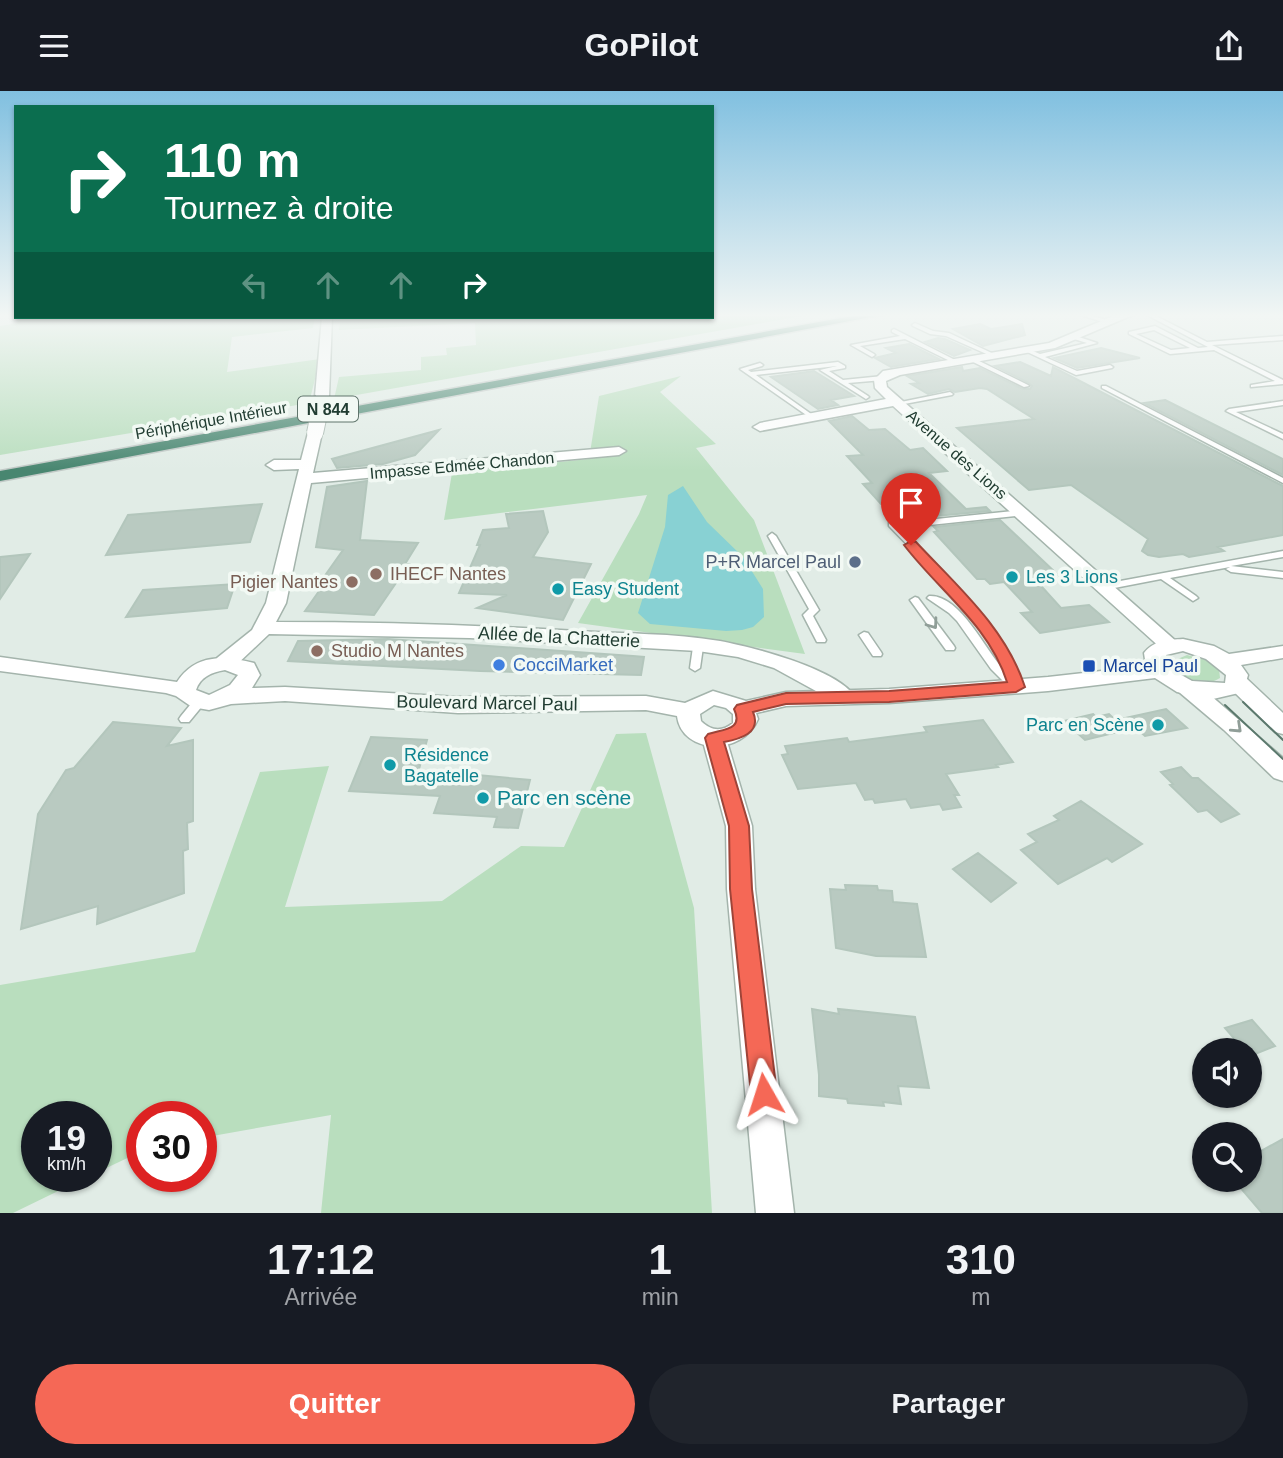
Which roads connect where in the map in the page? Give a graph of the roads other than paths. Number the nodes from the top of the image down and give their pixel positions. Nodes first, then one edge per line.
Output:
1 (324, 366) edge
2 (562, 366) edge
3 (598, 366) edge
4 (754, 366) edge
5 (823, 366) edge
6 (842, 366) edge
7 (927, 366) edge
8 (979, 366) edge
9 (1062, 366) edge
10 (1253, 366) edge
11 (1110, 367) dead end
12 (751, 375) junction
13 (883, 378) junction
14 (841, 382) junction
15 (1283, 382) edge
16 (1026, 386) dead end
17 (1253, 386) dead end
18 (1104, 387) dead end
19 (950, 394) dead end
20 (866, 397) dead end
21 (898, 402) junction
22 (1283, 403) edge
23 (812, 417) junction
24 (760, 427) dead end
25 (1283, 437) edge
26 (619, 451) dead end
27 (274, 465) dead end
28 (0, 468) edge
29 (306, 471) junction
30 (0, 476) edge
31 (1283, 481) edge
32 (1023, 513) junction
33 (892, 524) dead end
34 (914, 530) dead end
35 (772, 536) dead end
36 (1283, 554) edge
37 (1222, 568) junction
38 (1283, 575) edge
39 (1165, 577) junction
40 (1104, 587) junction
41 (1193, 598) dead end
42 (932, 599) dead end
43 (915, 600) dead end
44 (263, 628) junction
45 (986, 631) junction
46 (972, 634) junction
47 (864, 635) dead end
48 (821, 640) dead end
49 (1170, 646) junction
50 (950, 647) dead end
51 (1283, 652) edge
52 (877, 655) dead end
53 (1226, 661) junction
54 (225, 663) junction
55 (0, 664) edge
56 (1160, 671) junction
57 (247, 683) junction
58 (1238, 683) junction
59 (1016, 687) junction
60 (1187, 687) junction
61 (285, 694) junction
62 (228, 697) junction
63 (844, 697) junction
64 (189, 704) junction
65 (743, 709) junction
66 (689, 712) junction
67 (1283, 726) edge
68 (714, 738) junction
69 (1283, 772) edge
70 (775, 1213) edge

1 - 29 street, bridge
2 - 28 highway, N 844
3 - 30 highway, Périphérique Intérieur / N 844
4 - 12 lane
5 - 12 lane
6 - 14 lane
7 - 13 street
8 - 16 lane
9 - 11 lane
10 - 15 lane
12 - 23 lane
13 - 14 lane
13 - 21 street, Avenue des Lions
14 - 20 lane
15 - 17 lane
18 - 31 lane
19 - 21 lane
21 - 23 street
21 - 32 street, Avenue des Lions
22 - 25 lane
23 - 24 street
26 - 29 street, Impasse Edmée Chandon
27 - 29 street, Impasse Edmée Chandon
29 - 44 street
32 - 34 lane
32 - 40 street, Avenue des Lions
33 - 45 lane
35 - 48 lane
36 - 37 lane
37 - 38 lane
37 - 39 lane
39 - 40 lane
39 - 41 lane
40 - 49 street, Avenue des Lions
42 - 46 lane
43 -> 50 lane
44 - 54 street
44 - 63 street, Allée de la Chatterie
45 - 46 lane
45 - 59 lane
46 - 59 lane
47 - 52 lane
49 - 53 street
49 - 56 street
51 - 53 street
53 - 58 street
54 - 57 street
54 - 64 street
55 - 64 street
56 - 59 street
56 - 60 street
57 - 61 street, Boulevard Marcel Paul
57 - 62 street
58 - 60 street
58 - 67 street
59 - 63 street
60 -> 69 street
61 - 62 street, Boulevard Marcel Paul
61 - 66 street, Boulevard Marcel Paul
62 - 64 street, Boulevard Marcel Paul
63 - 65 street
65 - 66 street
65 - 68 street
66 - 68 street
68 - 70 street

